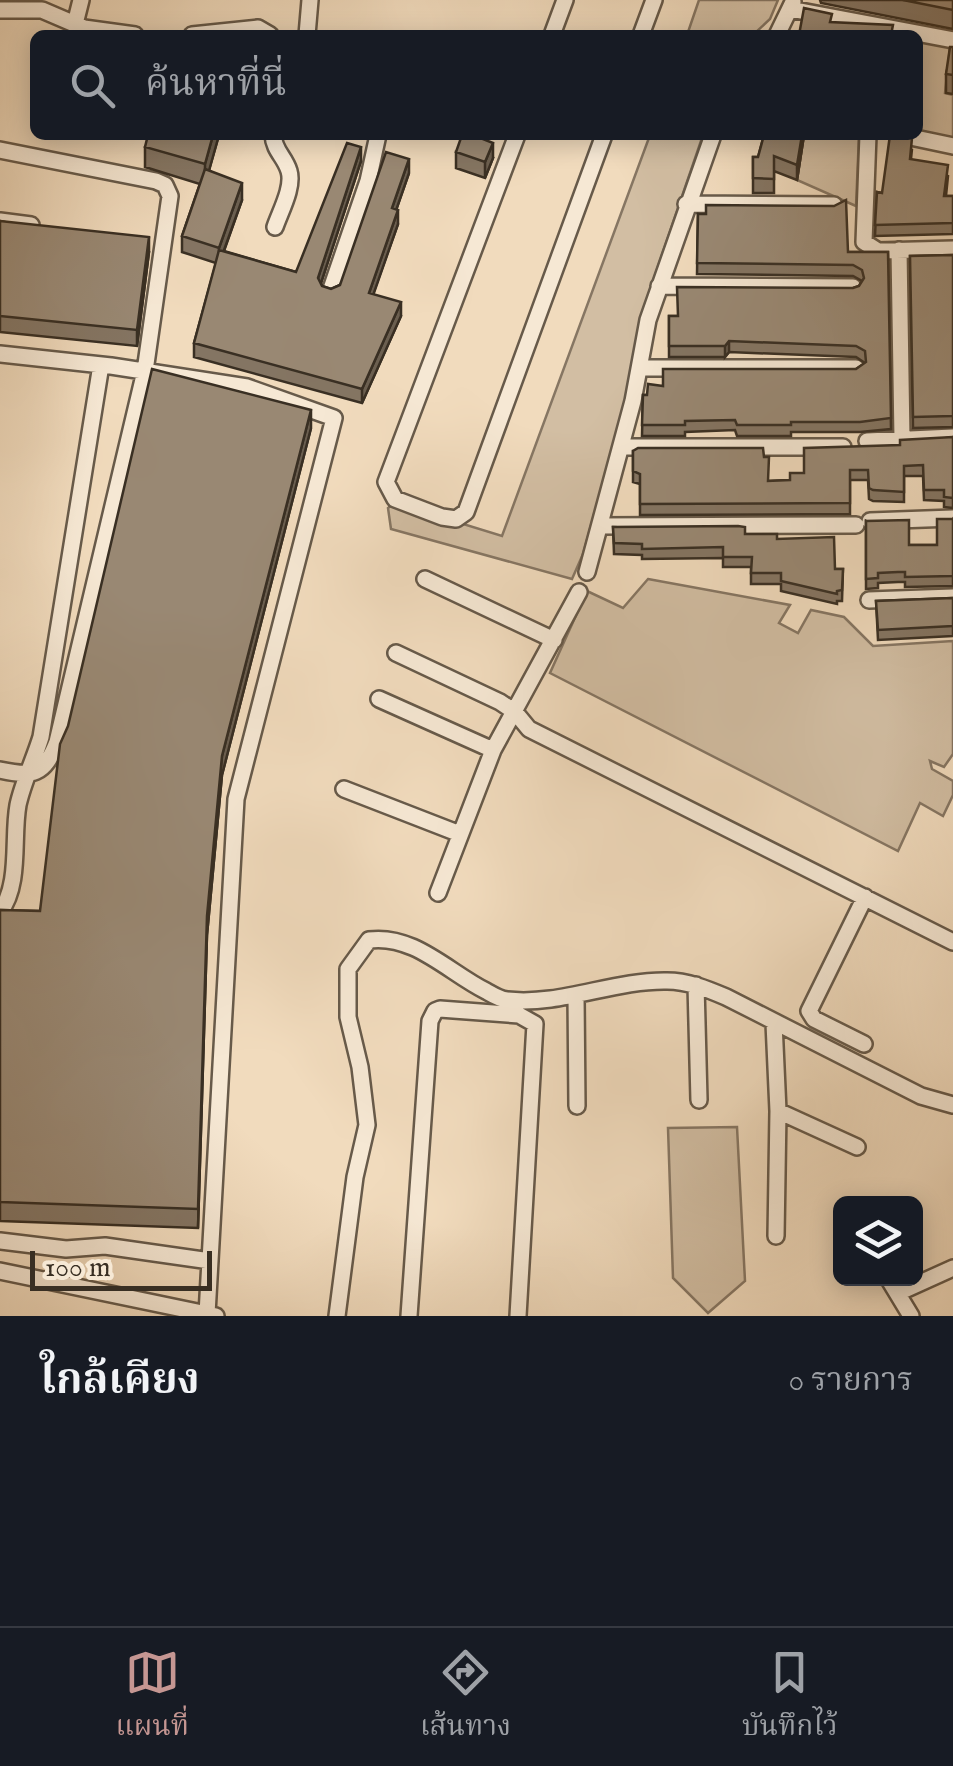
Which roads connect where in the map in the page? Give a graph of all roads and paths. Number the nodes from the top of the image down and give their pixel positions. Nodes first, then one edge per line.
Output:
1 (80, 0) edge
2 (310, 0) edge
3 (564, 0) edge
4 (654, 0) edge
5 (792, 5) edge
6 (0, 10) edge
7 (75, 24) junction
8 (99, 30) edge
9 (307, 30) edge
10 (554, 30) edge
11 (643, 30) edge
12 (780, 30) edge
13 (907, 30) edge
14 (923, 33) edge
15 (953, 40) edge
16 (273, 140) edge
17 (377, 140) edge
18 (515, 140) edge
19 (602, 140) edge
20 (711, 140) edge
21 (868, 140) edge
22 (923, 140) edge
23 (953, 146) edge
24 (0, 150) edge
25 (686, 204) junction
26 (834, 205) edge
27 (0, 221) edge
28 (276, 227) dead end
29 (55, 228) edge
30 (147, 238) edge
31 (166, 241) junction
32 (953, 249) edge
33 (900, 250) junction
34 (659, 286) junction
35 (853, 287) edge
36 (330, 292) edge
37 (0, 354) edge
38 (101, 365) junction
39 (640, 368) junction
40 (856, 368) edge
41 (145, 371) junction
42 (953, 437) edge
43 (902, 439) junction
44 (621, 447) junction
45 (953, 518) edge
46 (600, 526) junction
47 (587, 572) dead end
48 (425, 579) dead end
49 (579, 592) dead end
50 (953, 597) edge
51 (870, 600) dead end
52 (554, 640) junction
53 (396, 652) dead end
54 (379, 699) dead end
55 (515, 712) junction
56 (494, 750) junction
57 (0, 770) edge
58 (24, 775) junction
59 (0, 784) edge
60 (344, 789) dead end
61 (460, 834) junction
62 (438, 893) dead end
63 (864, 897) junction
64 (0, 912) edge
65 (953, 942) edge
66 (696, 985) junction
67 (477, 987) junction
68 (576, 995) junction
69 (476, 1012) junction
70 (774, 1023) junction
71 (864, 1044) dead end
72 (699, 1100) dead end
73 (953, 1105) edge
74 (576, 1106) dead end
75 (778, 1111) junction
76 (857, 1146) dead end
77 (776, 1236) dead end
78 (0, 1242) edge
79 (210, 1261) junction
80 (953, 1268) edge
81 (0, 1271) edge
82 (893, 1286) edge
83 (898, 1293) junction
84 (211, 1315) edge
85 (337, 1316) edge
86 (409, 1316) edge
87 (518, 1316) edge
88 (911, 1316) edge

1 - 7 street
2 - 9 street
3 - 10 street
4 - 11 street
5 - 12 street
5 - 13 street
6 - 7 street
7 - 8 street
14 - 15 street
16 - 28 street
17 - 36 street
18 - 19 street
20 - 25 street
21 - 33 street
22 - 23 street
24 - 31 street
25 - 26 street
25 - 34 street
27 - 29 street
30 - 31 street
31 - 41 street
32 - 33 street
33 - 43 street
34 - 35 street
34 - 39 street
37 - 38 street
38 - 41 street
38 - 58 street
39 - 40 street
39 - 44 street
41 - 58 street
41 - 79 street
42 - 43 street
43 - 44 street
44 - 46 street
45 - 46 street
46 - 47 street
48 - 52 street
49 - 52 street
50 - 51 street
52 - 55 street
53 - 55 street
54 - 56 street
55 - 56 street
55 - 63 street
56 - 61 street
57 - 58 street
58 - 59 street
58 - 64 street
60 - 61 street
61 - 62 street
63 - 65 street
63 - 71 street
66 - 68 street
66 - 70 street
66 - 72 street
67 - 68 street
67 - 69 street
67 - 85 street
68 - 74 street
69 - 86 street
69 - 87 street
70 - 73 street
70 - 75 street
75 - 76 street
75 - 77 street
78 - 79 street
79 - 84 street
80 - 83 street
81 - 84 street
82 - 83 street
83 - 88 street

